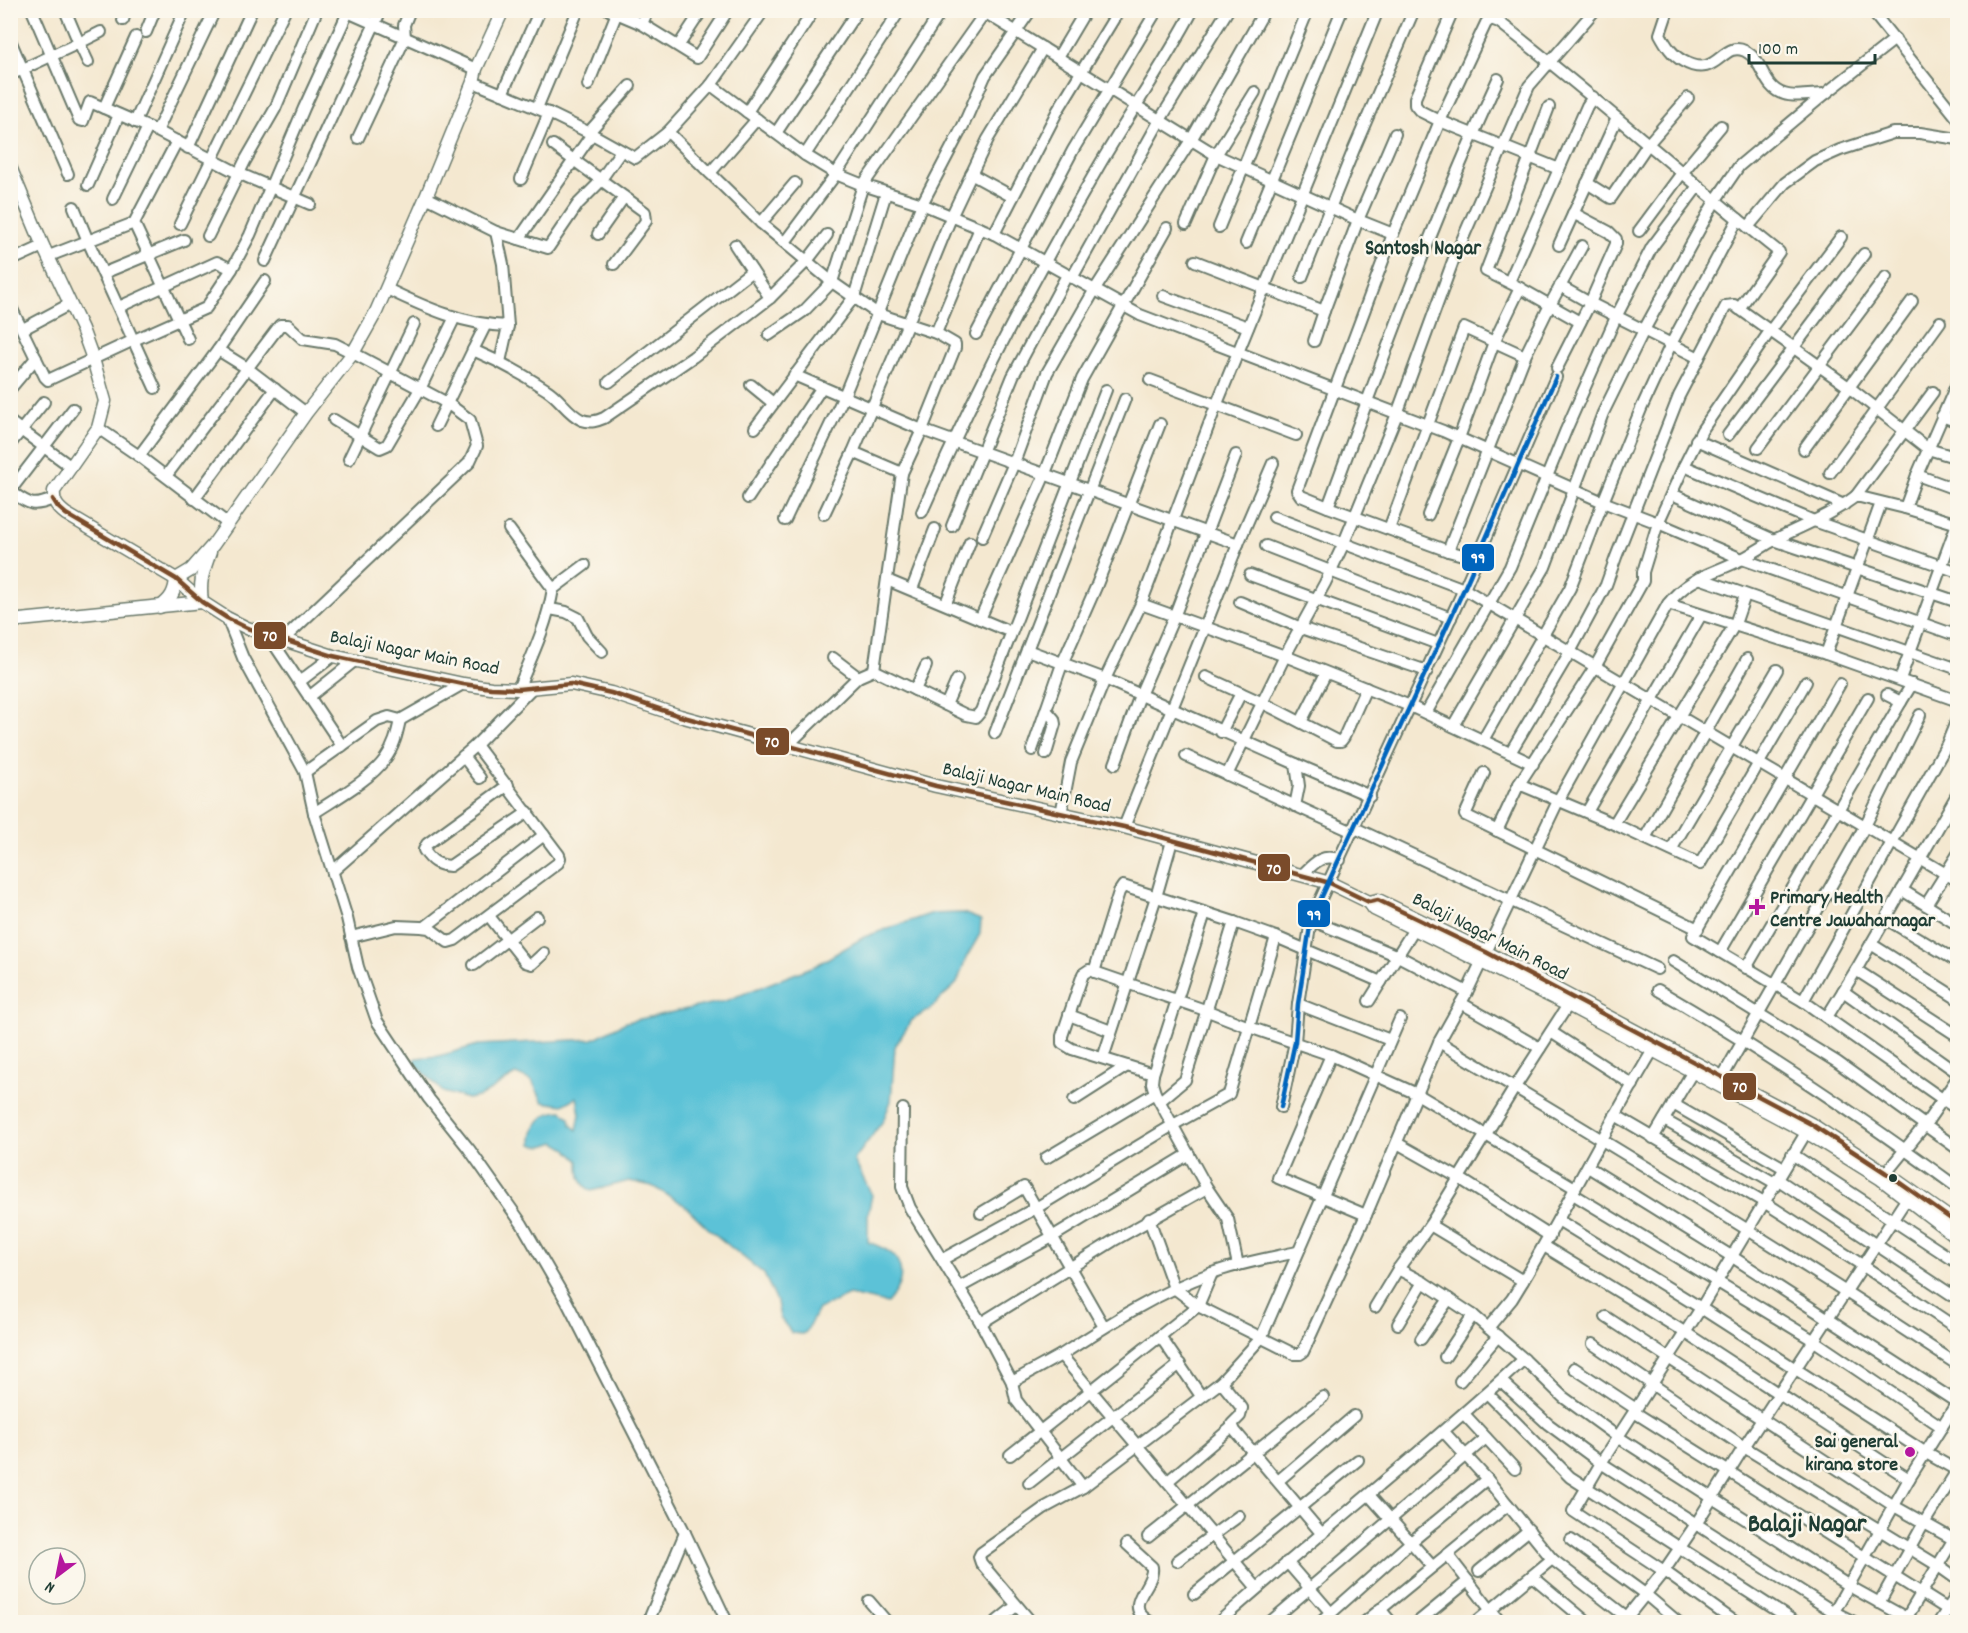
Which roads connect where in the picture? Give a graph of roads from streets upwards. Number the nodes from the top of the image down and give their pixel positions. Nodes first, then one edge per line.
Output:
1 (32, 10) edge
2 (64, 10) edge
3 (155, 10) edge
4 (185, 10) edge
5 (215, 10) edge
6 (252, 10) edge
7 (285, 10) edge
8 (317, 10) edge
9 (381, 10) edge
10 (410, 10) edge
11 (503, 10) edge
12 (540, 10) edge
13 (578, 10) edge
14 (648, 10) edge
15 (702, 10) edge
16 (728, 10) edge
17 (764, 10) edge
18 (814, 10) edge
19 (858, 10) edge
20 (900, 10) edge
21 (942, 10) edge
22 (1031, 10) edge
23 (1086, 10) edge
24 (1119, 10) edge
25 (1157, 10) edge
26 (1193, 10) edge
27 (1228, 10) edge
28 (1265, 10) edge
29 (1308, 10) edge
30 (1341, 10) edge
31 (1378, 10) edge
32 (1414, 10) edge
33 (1453, 10) edge
34 (1595, 10) edge
35 (1668, 10) edge
36 (1871, 10) edge
37 (347, 11) edge
38 (984, 11) edge
39 (615, 12) edge
40 (1486, 15) edge
41 (375, 23) junction
42 (642, 24) junction
43 (100, 32) dead end
44 (1015, 33) junction
45 (405, 38) junction
46 (1895, 39) junction
47 (10, 40) edge
48 (79, 43) junction
49 (679, 45) junction
50 (1043, 48) junction
51 (52, 55) junction
52 (1058, 57) junction
53 (1549, 60) junction
54 (88, 62) dead end
55 (24, 69) junction
56 (1081, 72) junction
57 (10, 75) edge
58 (474, 75) junction
59 (1498, 79) dead end
60 (588, 85) dead end
61 (711, 85) junction
62 (630, 86) dead end
63 (1111, 89) junction
64 (1255, 92) dead end
65 (502, 94) junction
66 (1825, 94) junction
67 (1593, 97) junction
68 (1688, 99) dead end
69 (1135, 105) junction
70 (1549, 107) dead end
71 (104, 108) junction
72 (537, 108) junction
73 (549, 113) junction
74 (119, 115) junction
75 (752, 116) junction
76 (1617, 118) junction
77 (1958, 119) edge
78 (1160, 120) junction
79 (1440, 121) junction
80 (135, 122) junction
81 (1721, 126) dead end
82 (152, 129) junction
83 (668, 132) junction
84 (591, 133) junction
85 (776, 133) junction
86 (1395, 134) dead end
87 (1473, 134) junction
88 (358, 138) dead end
89 (1958, 139) edge
90 (1191, 140) junction
91 (177, 141) junction
92 (1648, 144) junction
93 (553, 145) dead end
94 (188, 148) junction
95 (1503, 148) junction
96 (621, 151) junction
97 (805, 155) junction
98 (1216, 155) junction
99 (1529, 158) junction
100 (211, 160) junction
101 (575, 161) junction
102 (10, 167) edge
103 (1242, 167) junction
104 (1559, 169) junction
105 (238, 173) junction
106 (710, 173) junction
107 (1682, 173) junction
108 (68, 174) dead end
109 (836, 174) junction
110 (971, 174) junction
111 (521, 179) dead end
112 (601, 179) junction
113 (1272, 180) junction
114 (795, 183) dead end
115 (1587, 183) junction
116 (14, 184) edge
117 (88, 185) dead end
118 (863, 185) junction
119 (270, 186) junction
120 (1698, 186) junction
121 (886, 193) junction
122 (1303, 195) junction
123 (295, 196) junction
124 (426, 197) junction
125 (624, 197) junction
126 (1012, 197) junction
127 (113, 199) dead end
128 (1715, 201) junction
129 (310, 204) dead end
130 (922, 204) junction
131 (74, 207) dead end
132 (1330, 207) junction
133 (1573, 213) junction
134 (952, 215) junction
135 (1738, 219) junction
136 (1358, 220) junction
137 (134, 223) junction
138 (761, 223) junction
139 (180, 224) dead end
140 (1186, 224) dead end
141 (1219, 227) dead end
142 (1748, 227) junction
143 (980, 228) junction
144 (1167, 228) dead end
145 (1639, 231) dead end
146 (496, 232) junction
147 (598, 234) dead end
148 (994, 234) junction
149 (1393, 234) junction
150 (827, 235) dead end
151 (208, 236) dead end
152 (1841, 237) dead end
153 (519, 239) junction
154 (184, 240) dead end
155 (88, 241) junction
156 (785, 242) junction
157 (1246, 243) dead end
158 (735, 245) dead end
159 (1559, 245) dead end
160 (1581, 246) dead end
161 (1020, 249) junction
162 (46, 251) junction
163 (148, 254) junction
164 (1864, 254) dead end
165 (10, 261) edge
166 (265, 261) dead end
167 (807, 261) junction
168 (1195, 261) dead end
169 (1044, 263) junction
170 (614, 264) dead end
171 (232, 269) junction
172 (752, 271) junction
173 (104, 273) junction
174 (1069, 277) junction
175 (1886, 277) dead end
176 (1302, 278) dead end
177 (265, 281) dead end
178 (832, 282) junction
179 (1509, 282) junction
180 (163, 286) junction
181 (1264, 286) junction
182 (1560, 286) junction
183 (387, 288) junction
184 (1520, 288) junction
185 (1094, 291) junction
186 (1163, 296) dead end
187 (855, 297) junction
188 (770, 298) junction
189 (1912, 301) dead end
190 (1590, 303) junction
191 (70, 304) junction
192 (1550, 305) junction
193 (10, 306) edge
194 (1123, 306) junction
195 (119, 307) junction
196 (1739, 309) junction
197 (1324, 311) junction
198 (878, 315) junction
199 (1616, 316) junction
200 (455, 317) junction
201 (179, 320) junction
202 (1580, 322) junction
203 (1940, 322) dead end
204 (908, 323) junction
205 (414, 324) dead end
206 (485, 326) junction
207 (508, 326) junction
208 (1248, 327) junction
209 (23, 329) junction
210 (1644, 330) junction
211 (1770, 331) junction
212 (936, 333) junction
213 (976, 334) dead end
214 (769, 335) dead end
215 (134, 339) junction
216 (188, 339) dead end
217 (1314, 341) dead end
218 (1494, 342) junction
219 (1671, 344) junction
220 (1794, 347) junction
221 (218, 350) junction
222 (473, 350) junction
223 (353, 353) junction
224 (1238, 354) junction
225 (1525, 356) junction
226 (36, 358) junction
227 (1699, 358) junction
228 (93, 359) junction
229 (500, 362) junction
230 (1820, 366) junction
231 (247, 368) junction
232 (390, 374) junction
233 (794, 375) junction
234 (1150, 380) dead end
235 (609, 382) dead end
236 (751, 385) dead end
237 (1956, 386) edge
238 (822, 387) junction
239 (1850, 387) junction
240 (155, 388) dead end
241 (10, 389) edge
242 (274, 389) junction
243 (420, 389) junction
244 (1106, 390) dead end
245 (1335, 390) junction
246 (1933, 392) dead end
247 (844, 396) junction
248 (1125, 399) dead end
249 (44, 402) dead end
250 (1366, 402) junction
251 (773, 403) junction
252 (447, 404) junction
253 (1216, 406) junction
254 (1878, 408) junction
255 (871, 409) junction
256 (73, 410) dead end
257 (306, 413) junction
258 (1397, 414) junction
259 (1942, 416) junction
260 (334, 420) dead end
261 (10, 422) edge
262 (1958, 422) edge
263 (1160, 424) dead end
264 (1426, 425) junction
265 (436, 426) dead end
266 (98, 428) junction
267 (755, 428) dead end
268 (21, 430) junction
269 (922, 430) junction
270 (1905, 430) junction
271 (1296, 435) dead end
272 (1728, 435) dead end
273 (360, 436) junction
274 (1459, 438) junction
275 (1696, 440) junction
276 (952, 441) junction
277 (10, 444) edge
278 (45, 447) junction
279 (1758, 448) dead end
280 (1928, 449) junction
281 (1804, 450) dead end
282 (1488, 451) junction
283 (853, 452) junction
284 (982, 452) junction
285 (1236, 455) dead end
286 (139, 456) junction
287 (1958, 458) edge
288 (349, 459) dead end
289 (1014, 463) junction
290 (1274, 464) dead end
291 (1519, 464) junction
292 (70, 466) junction
293 (1684, 466) junction
294 (902, 472) junction
295 (1830, 473) dead end
296 (1044, 474) junction
297 (1917, 475) junction
298 (166, 476) junction
299 (1548, 477) junction
300 (1069, 483) junction
301 (1574, 489) junction
302 (1088, 490) junction
303 (1958, 490) edge
304 (1672, 494) junction
305 (1856, 496) junction
306 (748, 498) dead end
307 (53, 499) junction
308 (194, 499) junction
309 (1602, 502) junction
310 (1881, 503) junction
311 (1129, 505) junction
312 (1844, 505) junction
313 (1328, 507) junction
314 (1905, 508) junction
315 (922, 512) dead end
316 (824, 514) dead end
317 (1632, 514) junction
318 (1428, 515) dead end
319 (1274, 517) dead end
320 (1355, 517) junction
321 (1172, 519) junction
322 (785, 520) dead end
323 (1814, 521) junction
324 (227, 523) junction
325 (1658, 523) junction
326 (1957, 523) edge
327 (952, 526) dead end
328 (935, 529) dead end
329 (1389, 529) junction
330 (509, 530) dead end
331 (1206, 533) junction
332 (981, 537) dead end
333 (1869, 539) junction
334 (1774, 540) junction
335 (970, 542) dead end
336 (1238, 544) junction
337 (1343, 544) junction
338 (213, 545) junction
339 (1266, 546) dead end
340 (1448, 551) junction
341 (1478, 559) junction
342 (1742, 559) junction
343 (585, 565) dead end
344 (1942, 567) junction
345 (1859, 568) junction
346 (1330, 572) junction
347 (1958, 572) edge
348 (1250, 575) dead end
349 (1699, 578) junction
350 (176, 579) junction
351 (887, 580) junction
352 (553, 589) junction
353 (912, 589) junction
354 (1464, 589) junction
355 (1932, 593) junction
356 (1745, 595) junction
357 (1847, 597) junction
358 (1316, 600) junction
359 (202, 602) junction
360 (1240, 602) dead end
361 (1958, 602) edge
362 (946, 603) junction
363 (1141, 604) junction
364 (1668, 604) junction
365 (1488, 605) junction
366 (160, 607) junction
367 (550, 609) junction
368 (1701, 615) junction
369 (1174, 617) junction
370 (227, 618) junction
371 (1450, 618) junction
372 (980, 619) junction
373 (1515, 620) junction
374 (10, 621) edge
375 (1921, 622) junction
376 (1735, 624) junction
377 (1205, 627) junction
378 (1836, 627) junction
379 (1301, 628) junction
380 (1011, 632) junction
381 (268, 635) junction
382 (1542, 636) junction
383 (1958, 636) edge
384 (284, 639) junction
385 (1438, 644) junction
386 (1028, 650) junction
387 (602, 652) dead end
388 (1570, 652) junction
389 (1908, 652) junction
390 (1826, 654) junction
391 (333, 656) junction
392 (1285, 656) junction
393 (833, 658) dead end
394 (1747, 659) dead end
395 (353, 662) junction
396 (1062, 664) junction
397 (926, 666) dead end
398 (1595, 667) junction
399 (1958, 669) edge
400 (874, 670) junction
401 (1778, 670) dead end
402 (1427, 671) junction
403 (1326, 673) junction
404 (858, 677) junction
405 (1206, 677) dead end
406 (1106, 679) junction
407 (1900, 679) junction
408 (957, 680) dead end
409 (1806, 681) dead end
410 (299, 682) junction
411 (463, 684) junction
412 (1624, 684) junction
413 (1840, 684) dead end
414 (1912, 684) junction
415 (532, 688) junction
416 (1366, 688) junction
417 (518, 689) junction
418 (915, 690) junction
419 (1241, 693) junction
420 (1140, 695) junction
421 (1887, 695) dead end
422 (309, 697) junction
423 (1868, 698) dead end
424 (1652, 701) junction
425 (1958, 701) edge
426 (1901, 702) junction
427 (1263, 703) junction
428 (946, 705) junction
429 (1410, 706) junction
430 (1046, 710) junction
431 (1172, 710) junction
432 (1426, 713) junction
433 (1920, 715) dead end
434 (1678, 716) junction
435 (1958, 717) edge
436 (400, 720) junction
437 (1301, 722) junction
438 (1453, 726) junction
439 (1221, 732) junction
440 (1705, 732) junction
441 (994, 733) dead end
442 (1483, 740) junction
443 (1244, 741) junction
444 (476, 745) junction
445 (788, 745) junction
446 (342, 746) junction
447 (1733, 748) junction
448 (1032, 750) dead end
449 (1510, 753) junction
450 (1046, 754) dead end
451 (463, 756) junction
452 (1186, 756) dead end
453 (1115, 764) dead end
454 (1296, 764) junction
455 (1533, 764) junction
456 (1759, 764) junction
457 (304, 772) junction
458 (1484, 773) dead end
459 (1227, 775) junction
460 (480, 778) dead end
461 (1785, 779) junction
462 (1519, 784) junction
463 (508, 785) junction
464 (1958, 793) edge
465 (1811, 795) junction
466 (1370, 796) junction
467 (1558, 799) junction
468 (1295, 806) junction
469 (1838, 810) junction
470 (528, 812) junction
471 (314, 813) junction
472 (1587, 813) junction
473 (1061, 814) junction
474 (1614, 824) junction
475 (1865, 826) junction
476 (1124, 828) junction
477 (1354, 830) junction
478 (1497, 831) junction
479 (544, 835) junction
480 (1645, 838) junction
481 (1172, 841) junction
482 (1893, 842) junction
483 (1535, 849) junction
484 (1671, 850) junction
485 (1958, 854) edge
486 (1920, 859) junction
487 (1340, 860) junction
488 (333, 871) junction
489 (1946, 874) junction
490 (1302, 876) junction
491 (1958, 880) edge
492 (1329, 883) junction
493 (1902, 890) junction
494 (1156, 897) junction
495 (1511, 901) junction
496 (1369, 902) junction
497 (1926, 904) junction
498 (1205, 912) junction
499 (489, 916) junction
500 (537, 917) dead end
501 (1886, 919) junction
502 (1311, 920) junction
503 (1234, 922) junction
504 (1958, 925) edge
505 (425, 927) junction
506 (1414, 929) junction
507 (1698, 929) junction
508 (351, 937) junction
509 (1276, 937) junction
510 (508, 940) junction
511 (1871, 944) junction
512 (1306, 951) junction
513 (1720, 952) junction
514 (544, 953) dead end
515 (1398, 956) junction
516 (1484, 957) junction
517 (1673, 961) dead end
518 (1958, 962) edge
519 (474, 965) dead end
520 (1746, 968) junction
521 (1657, 969) dead end
522 (1857, 970) junction
523 (1094, 972) junction
524 (1381, 982) junction
525 (1128, 983) junction
526 (1775, 985) junction
527 (1658, 990) dead end
528 (1843, 991) junction
529 (1467, 992) junction
530 (1958, 999) edge
531 (1176, 1000) junction
532 (1369, 1001) dead end
533 (1803, 1001) junction
534 (1461, 1003) junction
535 (1299, 1004) junction
536 (1568, 1005) junction
537 (1208, 1011) junction
538 (1758, 1014) junction
539 (1069, 1015) junction
540 (1827, 1017) junction
541 (1400, 1019) dead end
542 (1249, 1027) junction
543 (1111, 1031) junction
544 (1551, 1032) junction
545 (1958, 1036) edge
546 (1390, 1040) junction
547 (1743, 1040) junction
548 (1295, 1042) junction
549 (1439, 1042) junction
550 (1540, 1048) junction
551 (1653, 1050) junction
552 (1331, 1054) junction
553 (1103, 1058) junction
554 (1126, 1066) junction
555 (1693, 1071) junction
556 (1153, 1074) junction
557 (1376, 1074) junction
558 (1958, 1075) edge
559 (1723, 1076) junction
560 (1632, 1084) junction
561 (1515, 1087) junction
562 (1417, 1094) junction
563 (1157, 1097) junction
564 (1074, 1100) dead end
565 (1942, 1100) junction
566 (1673, 1104) junction
567 (1281, 1107) dead end
568 (903, 1109) dead end
569 (1958, 1110) edge
570 (1615, 1114) junction
571 (1664, 1120) junction
572 (1173, 1125) junction
573 (1925, 1125) junction
574 (1809, 1128) junction
575 (1486, 1133) junction
576 (1653, 1138) junction
577 (1603, 1140) junction
578 (1397, 1143) junction
579 (1905, 1149) junction
580 (1958, 1149) edge
581 (1189, 1154) junction
582 (1792, 1154) junction
583 (1046, 1158) dead end
584 (1588, 1167) junction
585 (1784, 1168) junction
586 (1886, 1173) junction
587 (1459, 1178) junction
588 (1776, 1181) junction
589 (1207, 1188) junction
590 (1958, 1188) edge
591 (1574, 1191) junction
592 (1323, 1197) junction
593 (1907, 1198) junction
594 (1764, 1202) junction
595 (1036, 1208) junction
596 (981, 1213) dead end
597 (1366, 1215) junction
598 (1149, 1219) junction
599 (1892, 1219) junction
600 (1558, 1220) junction
601 (1957, 1224) edge
602 (1430, 1226) junction
603 (1746, 1230) junction
604 (1052, 1238) junction
605 (1958, 1238) edge
606 (1547, 1241) junction
607 (1876, 1244) junction
608 (1298, 1252) junction
609 (1731, 1256) junction
610 (943, 1258) junction
611 (1958, 1263) edge
612 (1862, 1264) junction
613 (1238, 1265) junction
614 (1068, 1267) junction
615 (1398, 1269) junction
616 (1212, 1273) junction
617 (1523, 1281) junction
618 (1716, 1281) junction
619 (1423, 1282) junction
620 (960, 1287) junction
621 (1174, 1288) junction
622 (1845, 1290) junction
623 (1449, 1299) junction
624 (1958, 1299) edge
625 (1198, 1306) junction
626 (1375, 1307) dead end
627 (1701, 1308) junction
628 (1473, 1315) junction
629 (1606, 1317) dead end
630 (1827, 1318) junction
631 (981, 1323) junction
632 (1398, 1324) dead end
633 (1104, 1327) junction
634 (1488, 1328) junction
635 (1958, 1329) edge
636 (1686, 1333) junction
637 (1160, 1336) junction
638 (1498, 1336) junction
639 (1261, 1338) junction
640 (1421, 1339) dead end
641 (1813, 1340) junction
642 (1593, 1344) dead end
643 (1062, 1355) junction
644 (1444, 1357) dead end
645 (1524, 1359) junction
646 (1669, 1359) junction
647 (1180, 1365) junction
648 (1958, 1365) edge
649 (1574, 1368) dead end
650 (1795, 1369) junction
651 (1460, 1381) dead end
652 (1501, 1381) junction
653 (1012, 1382) junction
654 (1221, 1382) junction
655 (1653, 1385) junction
656 (1091, 1391) junction
657 (1487, 1394) junction
658 (1778, 1394) junction
659 (1201, 1396) junction
660 (1323, 1397) dead end
661 (1957, 1402) edge
662 (1635, 1411) junction
663 (1464, 1414) junction
664 (1354, 1416) dead end
665 (1112, 1417) junction
666 (1762, 1419) junction
667 (1232, 1427) junction
668 (1942, 1427) junction
669 (1039, 1432) junction
670 (1444, 1432) junction
671 (1618, 1437) junction
672 (1486, 1438) junction
673 (1138, 1446) junction
674 (1744, 1447) junction
675 (1254, 1453) junction
676 (1926, 1453) junction
677 (1010, 1455) dead end
678 (1466, 1456) junction
679 (1061, 1457) junction
680 (1358, 1460) dead end
681 (1601, 1463) junction
682 (1515, 1469) dead end
683 (1957, 1470) edge
684 (1729, 1473) junction
685 (1487, 1479) junction
686 (1909, 1479) junction
687 (1168, 1481) junction
688 (1278, 1481) junction
689 (1029, 1483) dead end
690 (1083, 1487) junction
691 (1587, 1488) junction
692 (1369, 1495) junction
693 (1712, 1498) junction
694 (1188, 1505) junction
695 (1508, 1505) junction
696 (1894, 1506) junction
697 (1301, 1508) junction
698 (1239, 1515) dead end
699 (1390, 1519) junction
700 (1924, 1523) junction
701 (1696, 1524) junction
702 (1529, 1530) junction
703 (1880, 1531) junction
704 (685, 1533) junction
705 (1322, 1534) junction
706 (1213, 1536) junction
707 (1148, 1537) dead end
708 (1956, 1538) edge
709 (1571, 1540) dead end
710 (1411, 1542) junction
711 (1128, 1544) dead end
712 (1680, 1547) junction
713 (1910, 1548) junction
714 (1446, 1554) junction
715 (1552, 1559) junction
716 (1177, 1560) dead end
717 (1865, 1560) junction
718 (1235, 1562) junction
719 (1287, 1562) junction
720 (1937, 1565) junction
721 (1432, 1566) junction
722 (1479, 1571) dead end
723 (1664, 1571) junction
724 (1532, 1575) junction
725 (1894, 1577) junction
726 (1958, 1580) edge
727 (1467, 1581) junction
728 (1849, 1586) junction
729 (1310, 1587) junction
730 (1257, 1588) junction
731 (1958, 1593) edge
732 (1194, 1594) dead end
733 (1645, 1594) junction
734 (1920, 1594) junction
735 (869, 1601) dead end
736 (1879, 1603) junction
737 (1016, 1606) junction
738 (1380, 1609) junction
739 (1947, 1610) junction
740 (1491, 1611) junction
741 (1834, 1612) junction
742 (1331, 1613) junction
743 (1958, 1616) edge
744 (882, 1621) edge
745 (1628, 1621) edge
746 (1908, 1621) edge
747 (648, 1623) edge
748 (727, 1623) edge
749 (996, 1623) edge
750 (1031, 1623) edge
751 (1150, 1623) edge
752 (1219, 1623) edge
753 (1270, 1623) edge
754 (1321, 1623) edge
755 (1365, 1623) edge
756 (1391, 1623) edge
757 (1418, 1623) edge
758 (1476, 1623) edge
759 (1500, 1623) edge
760 (1587, 1623) edge
761 (1678, 1623) edge
762 (1735, 1623) edge
763 (1795, 1623) edge
764 (1828, 1623) edge
765 (1854, 1623) edge
766 (1939, 1623) edge

1 - 51 street
2 - 48 street
3 - 71 street
4 - 80 street
5 - 82 street
6 - 94 street
7 - 100 street
8 - 105 street
9 - 41 street
10 - 45 street
11 - 58 street
12 - 65 street
13 - 72 street
14 - 42 street
15 - 49 street
16 - 49 street
17 - 61 street
18 - 75 street
19 - 85 street
20 - 97 street
21 - 109 street
22 - 44 street
23 - 52 street
24 - 56 street
25 - 63 street
26 - 69 street
27 - 78 street
28 - 90 street
29 - 103 street
30 - 113 street
31 - 122 street
32 - 132 street
33 - 79 street
34 - 53 street
35 - 66 street
36 - 46 street
37 - 41 street
37 - 119 street
38 - 44 street
38 - 118 street
39 - 42 street
39 - 60 street
40 - 53 street
40 - 79 street
41 - 45 street
41 - 123 street
42 - 49 street
43 - 48 street
44 - 50 street
44 - 130 street
45 - 58 street
45 - 88 street
46 - 66 street
46 - 77 street
47 - 55 street
48 - 51 street
48 - 54 street
50 - 52 street
50 - 110 street
51 - 55 street
51 - 71 street
52 - 56 street
53 - 67 street
53 - 95 street
55 - 57 street
55 - 108 street
56 - 63 street
56 - 126 street
58 - 65 street
58 - 124 street
59 - 87 street
61 - 75 street
61 - 83 street
62 - 84 street
63 - 69 street
63 - 161 street
64 - 98 street
65 - 72 street
66 - 128 street
67 - 76 street
67 - 104 street
68 - 92 street
69 - 78 street
69 - 169 street
70 - 99 street
71 - 74 street
72 - 73 street
73 - 84 street
73 - 111 street
74 - 80 street
74 - 117 street
75 - 85 street
75 - 106 street
76 - 92 street
76 - 115 street
78 - 90 street
78 - 174 street
79 - 87 street
79 - 149 street
80 - 82 street
81 - 107 street
82 - 91 street
82 - 127 street
83 - 96 street
83 - 106 street
84 - 96 street
84 - 101 street
85 - 97 street
86 - 136 street
87 - 95 street
87 - 250 street
89 - 142 street
90 - 98 street
90 - 185 street
91 - 94 street
91 - 137 street
92 - 107 street
92 - 115 street
93 - 101 street
94 - 100 street
95 - 99 street
95 - 258 street
96 - 112 street
97 - 109 street
98 - 103 street
98 - 140 street
99 - 104 street
99 - 179 street
100 - 105 street
100 - 139 street
101 - 112 street
101 - 153 street
102 - 116 street
103 - 113 street
103 - 141 street
104 - 179 street
105 - 119 street
105 - 151 street
106 - 138 street
107 - 120 street
107 - 145 street
109 - 118 street
109 - 156 street
110 - 126 street
110 - 134 street
112 - 125 street
112 - 153 street
113 - 122 street
113 - 157 street
114 - 138 street
115 - 133 street
116 - 162 street
118 - 121 street
118 - 178 street
119 - 123 street
119 - 171 street
120 - 128 street
120 - 199 street
121 - 130 street
121 - 187 street
122 - 132 street
122 - 181 street
123 - 129 street
123 - 166 street
124 - 146 street
124 - 183 street
125 - 147 street
125 - 170 street
126 - 148 street
128 - 135 street
128 - 210 street
130 - 134 street
130 - 198 street
131 - 155 street
132 - 136 street
132 - 176 street
133 - 159 street
133 - 190 street
134 - 143 street
134 - 204 street
135 - 142 street
135 - 219 street
136 - 149 street
136 - 197 street
137 - 155 street
137 - 163 street
138 - 156 street
142 - 196 street
143 - 148 street
143 - 212 street
144 - 194 street
146 - 153 street
146 - 207 street
148 - 161 street
149 - 245 street
150 - 167 street
152 - 211 street
154 - 163 street
155 - 162 street
155 - 173 street
156 - 167 street
158 - 172 street
160 - 182 street
161 - 169 street
161 - 213 street
162 - 165 street
162 - 191 street
163 - 173 street
163 - 180 street
164 - 220 street
167 - 178 street
167 - 188 street
168 - 181 street
169 - 174 street
169 - 276 street
171 - 180 street
171 - 201 street
172 - 188 street
172 - 235 street
173 - 195 street
174 - 185 street
174 - 284 street
175 - 230 street
177 - 221 street
178 - 187 street
178 - 214 street
179 - 184 street
180 - 195 street
180 - 201 street
181 - 197 street
181 - 208 street
182 - 190 street
182 - 192 street
183 - 200 street
183 - 223 street
184 - 192 street
184 - 218 street
185 - 194 street
185 - 289 street
186 - 208 street
187 - 198 street
187 - 233 street
188 - 229 street
189 - 239 street
190 - 199 street
190 - 202 street
191 - 209 street
191 - 228 street
192 - 202 street
192 - 225 street
193 - 209 street
194 - 224 street
194 - 296 street
195 - 215 street
196 - 211 street
196 - 227 street
197 - 217 street
198 - 204 street
198 - 247 street
199 - 210 street
199 - 299 street
200 - 206 street
200 - 243 street
201 - 215 street
201 - 216 street
202 - 291 street
203 - 254 street
204 - 212 street
204 - 255 street
205 - 232 street
206 - 207 street
206 - 222 street
207 - 229 street
208 - 224 street
209 - 226 street
210 - 219 street
210 - 301 street
211 - 220 street
211 - 275 street
212 - 269 street
215 - 228 street
215 - 240 street
218 - 225 street
218 - 264 street
218 - 274 street
219 - 227 street
219 - 309 street
220 - 230 street
220 - 272 street
221 - 231 street
221 - 286 street
222 - 229 street
222 - 252 street
223 - 231 street
223 - 232 street
223 - 257 street
224 - 245 street
224 - 253 street
225 - 282 street
226 - 228 street
226 - 241 street
227 - 317 street
228 - 266 street
230 - 239 street
230 - 279 street
231 - 242 street
231 - 298 street
232 - 243 street
232 - 273 street
233 - 238 street
233 - 251 street
234 - 253 street
236 - 251 street
237 - 259 street
238 - 247 street
238 - 306 street
239 - 254 street
239 - 281 street
242 - 257 street
242 - 308 street
243 - 252 street
243 - 273 street
244 - 300 street
245 - 250 street
245 - 313 street
246 - 270 street
247 - 255 street
247 - 322 street
248 - 302 street
249 - 268 street
250 - 258 street
250 - 313 street
251 - 267 street
252 - 265 street
252 - 384 street
253 - 271 street
253 - 321 street
254 - 270 street
254 - 295 street
255 - 269 street
255 - 283 street
256 - 278 street
257 - 324 street
258 - 264 street
258 - 320 street
259 - 262 street
259 - 280 street
260 - 273 street
261 - 268 street
263 - 311 street
264 - 274 street
264 - 329 street
266 - 286 street
266 - 292 street
268 - 277 street
268 - 278 street
269 - 276 street
269 - 294 street
270 - 280 street
270 - 305 street
273 - 288 street
274 - 282 street
274 - 318 street
275 - 293 street
275 - 312 street
276 - 284 street
276 - 315 street
278 - 292 street
278 - 307 street
280 - 287 street
280 - 297 street
282 - 291 street
282 - 340 street
283 - 294 street
283 - 316 street
284 - 289 street
284 - 327 street
285 - 331 street
286 - 298 street
289 - 296 street
289 - 332 street
290 - 336 street
291 - 299 street
291 - 341 street
292 - 307 street
293 - 304 street
293 - 323 street
294 - 351 street
296 - 300 street
296 - 372 street
297 - 303 street
297 - 314 street
298 - 308 street
299 - 301 street
299 - 365 street
300 - 302 street
300 - 380 street
301 - 309 street
301 - 373 street
302 - 311 street
302 - 386 street
304 - 325 street
304 - 334 street
305 - 310 street
305 - 312 street
307 - 350 street, Balaji Nagar Main Road
308 - 324 street
309 - 317 street
309 - 382 street
310 - 314 street
310 - 333 street
311 - 321 street
311 - 396 street
312 - 323 street
313 - 320 street
314 - 326 street
317 - 325 street
317 - 388 street
319 - 337 street
320 - 329 street
320 - 337 street
321 - 331 street
321 - 363 street
323 - 333 street
323 - 334 street
324 - 338 street
325 - 342 street
325 - 398 street
326 - 344 street
328 - 353 street
329 - 340 street
330 - 352 street
331 - 336 street
331 - 369 street
333 - 344 street
333 - 345 street
334 - 342 street
334 - 345 street
335 - 362 street
336 - 377 street
337 - 346 street
337 - 354 street
338 - 350 street
338 - 359 street
339 - 346 street
340 - 341 street
341 - 354 street
342 - 349 street
342 - 357 street
343 - 352 street
344 - 347 street
344 - 355 street
345 - 355 street
345 - 357 street
346 - 358 street
346 - 371 street
348 - 358 street
349 - 356 street
349 - 364 street
350 - 359 street, Balaji Nagar Main Road
350 - 366 street
351 - 353 street
351 - 400 street
352 - 367 street
353 - 362 street
354 - 365 street
354 - 371 street
355 - 361 street
355 - 375 street
356 - 376 street
356 - 378 street
357 - 375 street
357 - 378 street
358 - 379 street
358 - 385 street
359 - 366 street
359 - 370 street, Balaji Nagar Main Road
360 - 379 street
362 - 372 street
363 - 369 street
363 - 406 street
364 - 368 street
364 - 412 street
365 - 373 street
365 - 432 street
366 - 374 street
367 - 387 street
367 - 417 street
368 - 376 street
368 - 424 street
369 - 377 street
369 - 420 street
370 - 381 street, Balaji Nagar Main Road
370 - 457 street
371 - 385 street
372 - 380 street
373 - 382 street
373 - 438 street
375 - 383 street
375 - 389 street
376 - 390 street
376 - 434 street
377 - 392 street
377 - 431 street
378 - 389 street
378 - 390 street
379 - 392 street
379 - 402 street
380 - 428 street
381 - 384 street, Balaji Nagar Main Road
381 - 410 street
382 - 388 street
382 - 442 street
384 - 391 street, Balaji Nagar Main Road
385 - 402 street
386 - 396 street
386 - 441 street
388 - 398 street
388 - 449 street
389 - 399 street
389 - 407 street
390 - 407 street
391 - 395 street, Balaji Nagar Main Road
391 - 410 street
392 - 403 street
392 - 427 street
393 - 404 street
394 - 440 street
395 - 411 street, Balaji Nagar Main Road
395 - 422 street
396 - 406 street
396 - 430 street
397 - 418 street
398 - 412 street
398 - 455 street
400 - 404 street
400 - 418 street
401 - 447 street
402 - 429 street
403 - 416 street
403 - 437 street
404 - 445 street
405 - 419 street
406 - 420 street
406 - 473 street
407 - 414 street
408 - 428 street
409 - 456 street
410 - 422 street
411 - 417 street, Balaji Nagar Main Road
411 - 436 street
412 - 424 street
412 - 467 street
413 - 461 street
414 - 425 street
414 - 426 street
415 - 417 street, Balaji Nagar Main Road
415 - 444 street
415 - 445 street, Balaji Nagar Main Road
416 - 429 street
416 - 437 street
418 - 428 street
419 - 427 street
419 - 439 street
420 - 431 street
420 - 453 street
421 - 426 street
422 - 446 street
423 - 465 street
424 - 434 street
424 - 472 street
426 - 469 street
427 - 437 street
427 - 443 street
429 - 432 street
429 - 466 street
430 - 448 street
430 - 450 street
431 - 439 street
431 - 476 street
432 - 438 street
433 - 475 street
434 - 440 street
434 - 474 street
435 - 482 street
436 - 446 street
436 - 471 street
438 - 442 street
439 - 443 street
440 - 447 street
440 - 480 street
442 - 449 street
443 - 454 street
443 - 459 street
444 - 451 street
444 - 463 street
445 - 473 street, Balaji Nagar Main Road
446 - 457 street
447 - 456 street
447 - 484 street
449 - 455 street
451 - 460 street
451 - 488 street
452 - 459 street
454 - 466 street
454 - 468 street
455 - 462 street
456 - 461 street
456 - 484 street
457 - 471 street
458 - 478 street
459 - 468 street
461 - 465 street
461 - 507 street
462 - 467 street
462 - 478 street
463 - 470 street
463 - 470 street
464 - 486 street
465 - 469 street
465 - 513 street
466 - 477 street
467 - 472 street
467 - 483 street
468 - 477 street
469 - 475 street
469 - 520 street
470 - 479 street
471 - 488 street
472 - 474 street
473 - 476 street, Balaji Nagar Main Road
474 - 480 street
475 - 482 street
475 - 526 street
476 - 481 street, Balaji Nagar Main Road
477 - 487 street
477 - 495 street
478 - 483 street
479 - 499 street
479 - 505 street
480 - 484 street
481 - 490 street, Balaji Nagar Main Road
481 - 494 street
482 - 486 street
482 - 533 street
483 - 495 street
483 - 507 street
485 - 489 street
486 - 489 street
486 - 493 street
487 - 490 street
487 - 492 street
488 - 508 street
489 - 491 street
489 - 497 street
490 - 492 street, Balaji Nagar Main Road
492 - 496 street, Balaji Nagar Main Road
492 - 502 street
493 - 497 street
493 - 501 street
494 - 498 street
494 - 523 street
494 - 525 street
495 - 516 street
495 - 521 street
496 - 506 street
496 - 516 street, Balaji Nagar Main Road
497 - 504 street
498 - 503 street
498 - 531 street
499 - 505 street
499 - 510 street
500 - 510 street
501 - 511 street
501 - 518 street
502 - 512 street
502 - 515 street
503 - 509 street
503 - 537 street
505 - 508 street
506 - 515 street
506 - 516 street
507 - 513 street
508 - 704 street
509 - 512 street
509 - 542 street
510 - 514 street
510 - 519 street
511 - 522 street
511 - 530 street
512 - 524 street
512 - 535 street
513 - 520 street
515 - 524 street
515 - 529 street
516 - 529 street
516 - 536 street
516 - 559 street, Balaji Nagar Main Road
517 - 538 street
520 - 526 street
522 - 528 street
522 - 545 street
523 - 525 street
523 - 539 street
524 - 532 street
525 - 531 street
525 - 543 street
526 - 533 street
526 - 538 street
527 - 547 street
528 - 540 street
528 - 558 street
529 - 534 street
531 - 537 street
531 - 556 street
533 - 540 street
534 - 549 street
534 - 550 street
535 - 546 street
535 - 548 street
536 - 544 street
536 - 551 street
537 - 542 street
537 - 563 street
538 - 547 street
538 - 573 street
539 - 543 street
539 - 553 street
540 - 565 street
541 - 546 street
542 - 548 street
542 - 572 street
543 - 553 street
544 - 550 street
544 - 560 street
546 - 557 street
547 - 559 street
547 - 579 street
548 - 552 street
548 - 567 street
549 - 561 street
549 - 562 street
550 - 561 street
551 - 555 street
551 - 560 street
552 - 557 street
552 - 592 street
553 - 554 street
554 - 556 street
554 - 564 street
555 - 566 street
555 - 574 street
556 - 563 street
557 - 562 street
557 - 592 street
558 - 565 street
559 - 574 street, Balaji Nagar Main Road
560 - 570 street
561 - 575 street
561 - 577 street
562 - 575 street
562 - 578 street
563 - 572 street
563 - 583 street
565 - 569 street
565 - 573 street
566 - 571 street
566 - 585 street
568 - 610 street
570 - 576 street
570 - 577 street
571 - 576 street
571 - 588 street
572 - 581 street
572 - 595 street
573 - 579 street
573 - 580 street
574 - 582 street
574 - 586 street, Balaji Nagar Main Road
574 - 593 street
575 - 587 street
575 - 591 street
576 - 594 street
577 - 584 street
577 - 603 street
578 - 587 street
578 - 597 street
579 - 586 street
579 - 590 street
581 - 589 street
581 - 604 street
582 - 585 street
582 - 599 street
584 - 591 street
584 - 609 street
585 - 588 street
586 - 601 street, Balaji Nagar Main Road
587 - 602 street
587 - 606 street
588 - 594 street
588 - 607 street
589 - 598 street
589 - 613 street
591 - 600 street
591 - 618 street
592 - 597 street
592 - 608 street
593 - 599 street
593 - 605 street
594 - 603 street
594 - 612 street
595 - 596 street
595 - 604 street
595 - 610 street
597 - 639 street
598 - 614 street
598 - 621 street
599 - 607 street
599 - 611 street
600 - 606 street
600 - 627 street
602 - 615 street
602 - 617 street
603 - 609 street
603 - 622 street
604 - 614 street
604 - 620 street
606 - 617 street
606 - 636 street
607 - 612 street
607 - 624 street
608 - 613 street
608 - 639 street
609 - 618 street
609 - 630 street
610 - 620 street
612 - 622 street
612 - 635 street
613 - 616 street
614 - 631 street
614 - 633 street
615 - 619 street
615 - 626 street
616 - 621 street
616 - 625 street
617 - 634 street
618 - 627 street
618 - 641 street
619 - 623 street
619 - 632 street
620 - 631 street
621 - 625 street
621 - 633 street
622 - 630 street
622 - 648 street
623 - 628 street
623 - 640 street
625 - 637 street
625 - 639 street
627 - 636 street
627 - 650 street
628 - 634 street
628 - 644 street
629 - 646 street
630 - 641 street
630 - 661 street
631 - 653 street
633 - 643 street
634 - 638 street
636 - 646 street
636 - 658 street
637 - 647 street
637 - 656 street
638 - 645 street
638 - 651 street
639 - 654 street
641 - 650 street
641 - 668 street
642 - 655 street
643 - 653 street
643 - 656 street
645 - 652 street
645 - 671 street
646 - 655 street
646 - 666 street
647 - 659 street
647 - 665 street
649 - 662 street
650 - 658 street
650 - 676 street
652 - 657 street
652 - 681 street
653 - 669 street
654 - 659 street
654 - 667 street
655 - 662 street
655 - 674 street
656 - 665 street
656 - 669 street
657 - 663 street
657 - 691 street
658 - 666 street
658 - 686 street
659 - 673 street
660 - 675 street
661 - 668 street
662 - 671 street
662 - 684 street
663 - 670 street
663 - 672 street
664 - 688 street
665 - 673 street
665 - 679 street
666 - 674 street
666 - 696 street
667 - 675 street
667 - 687 street
668 - 676 street
669 - 677 street
669 - 679 street
670 - 678 street
670 - 692 street
671 - 681 street
671 - 693 street
672 - 678 street
672 - 682 street
673 - 687 street
673 - 690 street
674 - 684 street
674 - 703 street
675 - 688 street
675 - 694 street
676 - 683 street
676 - 686 street
678 - 685 street
678 - 699 street
679 - 689 street
679 - 690 street
680 - 697 street
681 - 691 street
681 - 701 street
683 - 700 street
684 - 693 street
684 - 717 street
685 - 695 street
685 - 710 street
686 - 696 street
687 - 694 street
688 - 697 street
690 - 737 street
691 - 712 street
691 - 723 street
692 - 699 street
692 - 705 street
693 - 701 street
693 - 728 street
694 - 706 street
694 - 707 street
695 - 702 street
695 - 714 street
696 - 700 street
696 - 703 street
697 - 705 street
697 - 718 street
698 - 706 street
699 - 710 street
699 - 729 street
700 - 708 street
700 - 713 street
701 - 712 street
701 - 741 street
702 - 715 street
702 - 722 street
703 - 713 street
703 - 717 street
704 - 747 street
704 - 748 street
705 - 719 street
706 - 716 street
706 - 718 street
708 - 720 street
709 - 733 street
710 - 721 street
710 - 742 street
711 - 751 street
712 - 723 street
712 - 763 street
713 - 720 street
713 - 725 street
714 - 721 street
714 - 727 street
715 - 724 street
715 - 745 street
717 - 725 street
717 - 728 street
718 - 730 street
718 - 732 street
719 - 729 street
719 - 730 street
720 - 726 street
720 - 734 street
721 - 738 street
723 - 733 street
723 - 762 street
724 - 740 street
724 - 760 street
725 - 734 street
725 - 736 street
727 - 740 street
727 - 757 street
728 - 736 street
728 - 741 street
729 - 742 street
729 - 753 street
730 - 752 street
731 - 739 street
733 - 745 street
733 - 761 street
734 - 739 street
734 - 746 street
735 - 744 street
736 - 746 street
737 - 749 street
737 - 750 street
738 - 755 street
738 - 756 street
739 - 743 street
739 - 766 street
740 - 758 street
740 - 759 street
741 - 764 street
741 - 765 street
742 - 754 street

